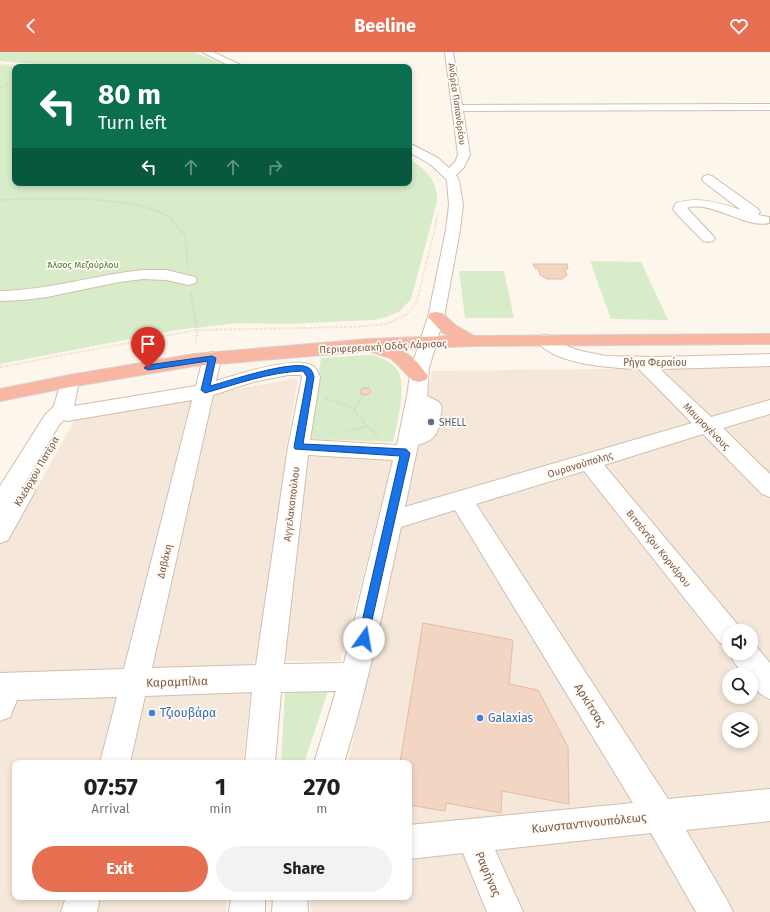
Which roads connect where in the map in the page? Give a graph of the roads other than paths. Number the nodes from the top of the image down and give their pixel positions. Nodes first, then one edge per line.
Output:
1 (206, 52) edge
2 (449, 52) edge
3 (233, 64) edge
4 (770, 107) edge
5 (457, 108) junction
6 (412, 149) edge
7 (449, 175) junction
8 (708, 179) dead end
9 (767, 223) edge
10 (708, 238) dead end
11 (189, 280) dead end
12 (0, 296) edge
13 (436, 317) junction
14 (742, 339) junction
15 (770, 339) edge
16 (545, 340) junction
17 (473, 341) junction
18 (427, 343) junction
19 (369, 345) junction
20 (212, 358) junction
21 (763, 360) edge
22 (644, 363) junction
23 (419, 376) junction
24 (770, 376) edge
25 (70, 380) junction
26 (205, 390) junction
27 (0, 395) edge
28 (424, 402) dead end
29 (770, 407) edge
30 (65, 412) junction
31 (707, 427) junction
32 (298, 447) junction
33 (403, 447) junction
34 (588, 461) junction
35 (770, 488) edge
36 (461, 500) junction
37 (0, 505) edge
38 (390, 521) junction
39 (0, 533) edge
40 (722, 625) edge
41 (750, 660) edge
42 (354, 677) junction
43 (268, 678) junction
44 (134, 683) junction
45 (770, 685) edge
46 (3, 694) edge
47 (116, 760) edge
48 (260, 760) edge
49 (330, 760) edge
50 (770, 805) edge
51 (659, 815) junction
52 (472, 836) junction
53 (412, 842) edge
54 (82, 900) edge
55 (248, 900) edge
56 (290, 900) edge
57 (79, 912) edge
58 (247, 912) edge
59 (290, 912) edge
60 (505, 912) edge
61 (715, 912) edge

1 - 3 street
2 - 5 street, Ανδρέα Παπανδρέου
4 - 5 street
5 - 7 street, Ανδρέα Παπανδρέου
6 - 7 street
7 - 13 street
8 - 9 street
9 - 10 street
11 - 12 street
13 - 17 highway
13 - 18 street
14 - 15 highway, Περιφερειακή Οδός Λάρισας
14 - 16 highway, Περιφερειακή Οδός Λάρισας
14 - 21 street
16 - 17 highway, Περιφερειακή Οδός Λάρισας
16 - 22 street, Ρήγα Φεραίου
17 - 18 highway, Περιφερειακή Οδός Λάρισας
18 - 19 highway, Περιφερειακή Οδός Λάρισας
18 - 23 street
19 - 20 highway, Περιφερειακή Οδός Λάρισας
19 - 23 highway
20 - 25 highway, Περιφερειακή Οδός Λάρισας
20 - 26 street, Δαβάκη
21 - 22 street, Ρήγα Φεραίου
21 - 24 street
22 - 31 street, Μαυρογένους
23 - 33 street
25 - 27 highway, Περιφερειακή Οδός Λάρισας
25 - 30 street, Κλεάρχου Πατέρα
26 - 30 street, Αγγελακοπούλου
26 - 32 street, Αγγελακοπούλου
26 - 44 street, Δαβάκη
28 - 33 street
29 - 31 street, Ουρανούπολης
30 - 37 street, Κλεάρχου Πατέρα
30 - 39 street, Κλεάρχου Πατέρα
31 - 34 street, Ουρανούπολης
31 - 35 street, Μαυρογένους
32 - 33 street
32 - 43 street, Αγγελακοπούλου
33 - 38 street
34 - 36 street, Ουρανούπολης
34 - 40 street, Βιτσέντζου Κορνάρου
36 - 38 street, Ουρανούπολης
36 - 51 street, Αρκίτσας
38 - 42 street
41 - 45 street
42 - 43 street, Καραμπίλια
42 - 49 street
43 - 44 street, Καραμπίλια
43 - 48 street, Αγγελακοπούλου
44 - 46 street, Καραμπίλια
44 - 47 street, Δαβάκη
50 - 51 street, Κωνσταντινουπόλεως
51 - 52 street, Κωνσταντινουπόλεως
51 - 61 street, Αρκίτσας
52 - 53 street, Κωνσταντινουπόλεως
52 - 60 street, Ραφήνας
54 - 57 street
55 - 58 street
56 - 59 street

